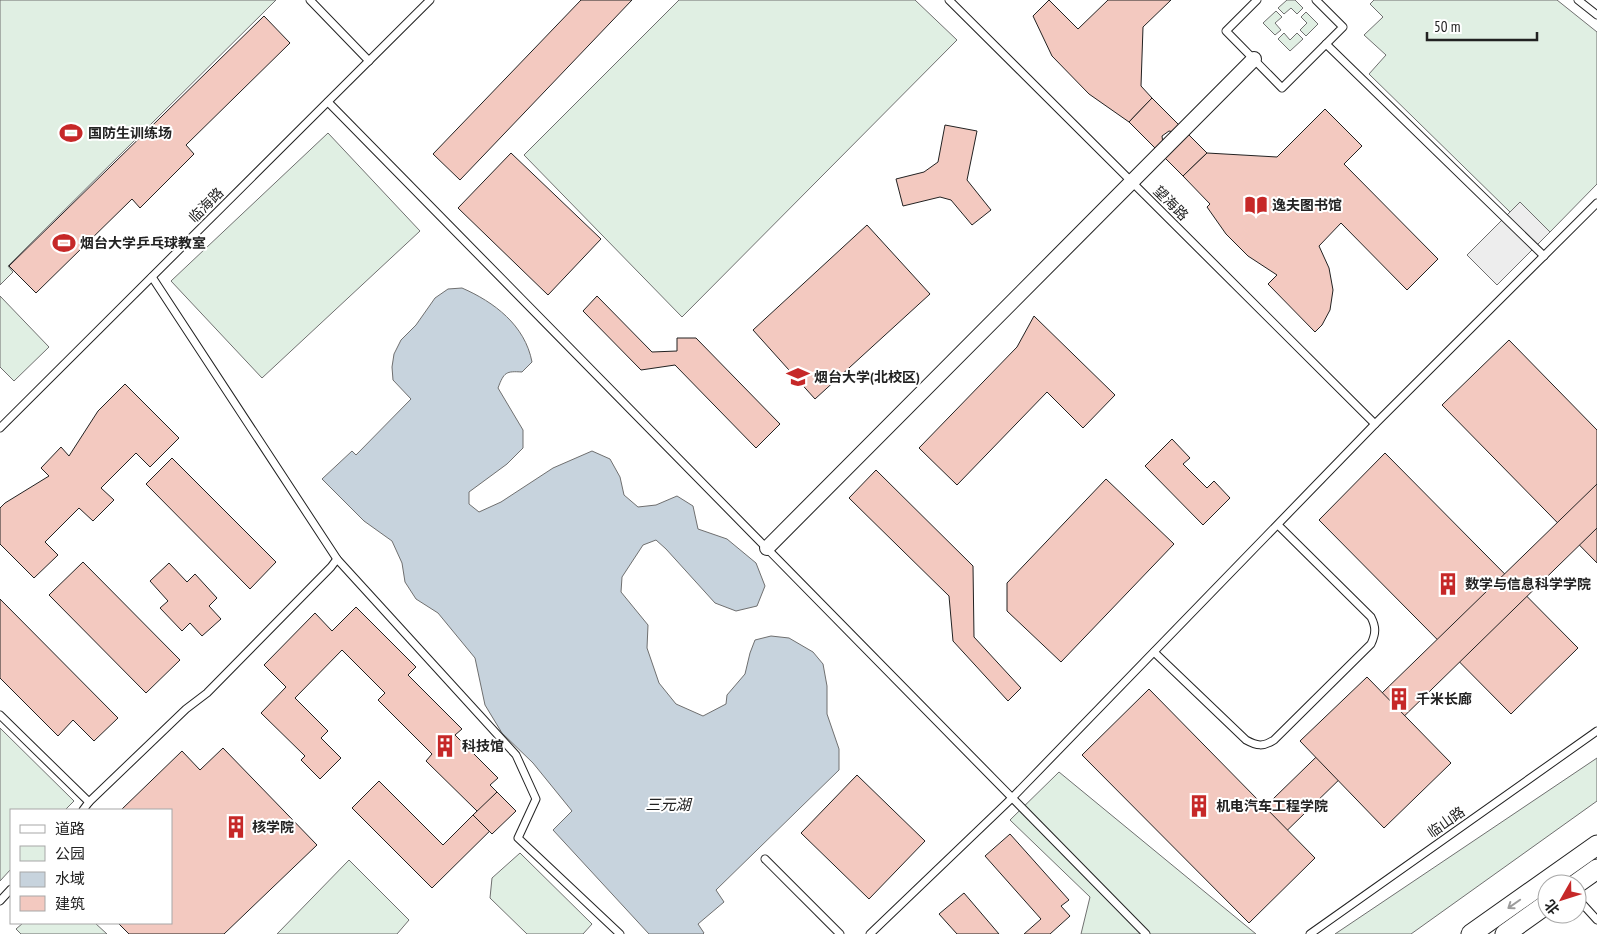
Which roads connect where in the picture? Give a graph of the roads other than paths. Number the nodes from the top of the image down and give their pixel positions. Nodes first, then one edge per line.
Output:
1 (310, 0) edge
2 (430, 0) edge
3 (949, 0) edge
4 (1257, 0) edge
5 (1316, 0) edge
6 (1578, 0) edge
7 (1597, 15) edge
8 (1326, 44) junction
9 (1254, 60) junction
10 (369, 61) junction
11 (328, 102) junction
12 (1131, 182) junction
13 (1597, 203) edge
14 (1544, 256) junction
15 (152, 277) junction
16 (1375, 424) junction
17 (0, 428) edge
18 (1278, 525) junction
19 (767, 548) junction
20 (337, 559) junction
21 (1154, 652) junction
22 (0, 715) edge
23 (1597, 731) edge
24 (1012, 798) junction
25 (89, 802) junction
26 (84, 809) edge
27 (1597, 845) edge
28 (765, 859) dead end
29 (10, 891) edge
30 (0, 901) edge
31 (1587, 909) edge
32 (1537, 911) edge
33 (1597, 920) edge
34 (620, 934) edge
35 (840, 934) edge
36 (870, 934) edge
37 (1146, 934) edge
38 (1310, 934) edge
39 (1471, 934) edge
40 (1505, 934) edge

1 - 10 lane
2 - 10 lane, 临海路
3 - 12 lane, 望海路
4 - 9 lane
5 - 8 lane
6 - 7 lane
8 - 9 lane
8 - 14 lane
9 - 12 street
10 - 11 lane, 临海路
11 - 15 lane, 临海路
11 - 19 lane
12 - 16 lane, 望海路
12 - 19 street
13 - 14 lane
14 - 16 lane
15 - 17 lane, 临海路
15 - 20 lane
16 - 18 lane
18 - 21 lane
18 - 21 lane
19 - 24 lane
20 - 25 lane
20 - 34 lane
21 - 24 lane
22 - 25 lane
23 - 38 lane, 临山路
24 - 36 lane
24 - 37 lane
25 - 26 lane
27 -> 39 main road
28 - 35 lane
29 - 30 lane
31 - 33 lane
32 - 40 main road

